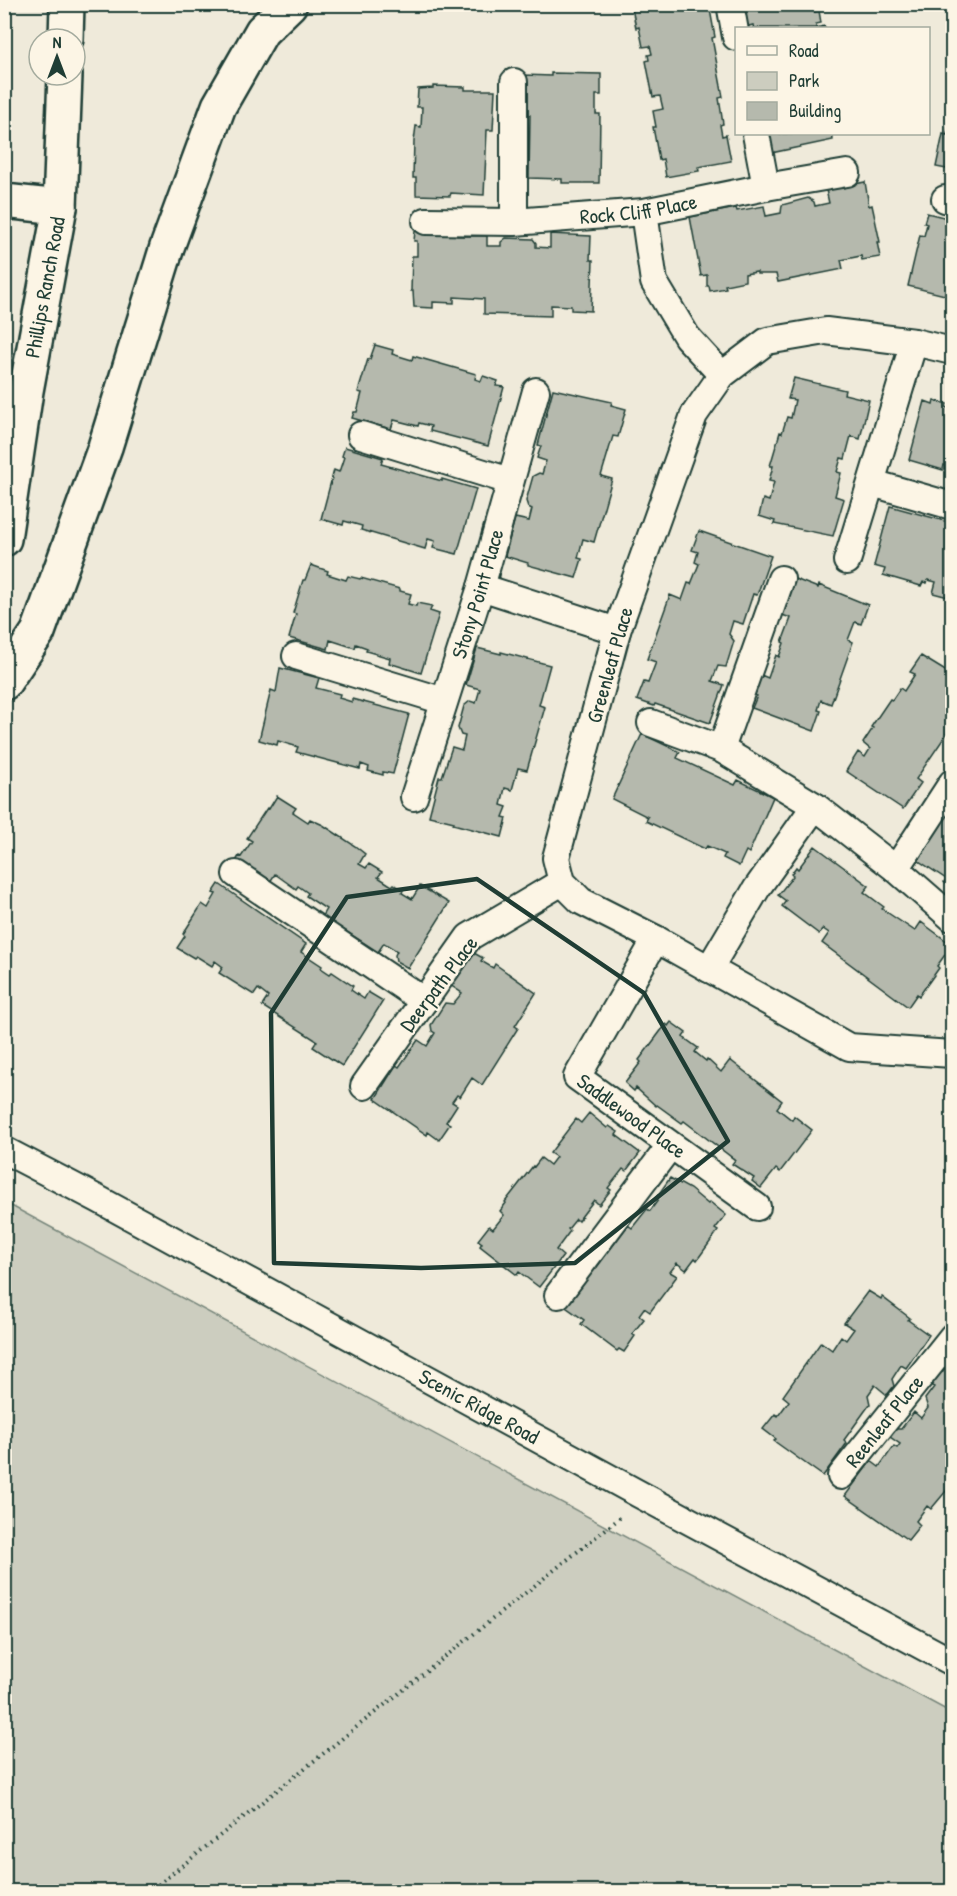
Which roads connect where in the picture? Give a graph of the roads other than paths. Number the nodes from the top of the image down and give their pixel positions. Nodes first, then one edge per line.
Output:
1 (67, 4) edge
2 (290, 4) edge
3 (731, 9) dead end
4 (66, 27) edge
5 (735, 31) edge
6 (514, 82) dead end
7 (65, 87) edge
8 (756, 135) edge
9 (847, 173) dead end
10 (766, 187) junction
11 (4, 201) edge
12 (60, 207) junction
13 (644, 212) junction
14 (426, 221) dead end
15 (514, 222) junction
16 (914, 342) junction
17 (952, 351) edge
18 (722, 375) junction
19 (536, 391) dead end
20 (361, 435) dead end
21 (510, 481) junction
22 (872, 483) junction
23 (952, 506) edge
24 (5, 536) edge
25 (847, 561) dead end
26 (781, 579) dead end
27 (481, 587) junction
28 (617, 632) junction
29 (296, 656) dead end
30 (4, 683) edge
31 (444, 701) junction
32 (651, 723) dead end
33 (721, 749) junction
34 (952, 783) edge
35 (414, 797) dead end
36 (815, 806) junction
37 (896, 869) junction
38 (236, 874) dead end
39 (562, 882) junction
40 (952, 918) edge
41 (656, 939) junction
42 (709, 969) junction
43 (424, 1001) junction
44 (952, 1054) edge
45 (364, 1086) dead end
46 (670, 1146) junction
47 (4, 1150) edge
48 (758, 1207) dead end
49 (558, 1295) dead end
50 (952, 1337) edge
51 (841, 1476) dead end
52 (952, 1662) edge

1 - 4 main road
2 - 30 main road
3 - 5 street
6 - 15 street
7 - 12 main road, Phillips Ranch Road
8 - 10 street
9 - 10 street, Rock Cliff Place
10 - 13 street, Rock Cliff Place
11 - 12 main road
12 - 24 main road, Phillips Ranch Road
13 - 15 street, Rock Cliff Place
13 - 18 street
14 - 15 street, Rock Cliff Place
16 - 17 street, Greenleaf Place
16 - 18 street, Greenleaf Place
16 - 22 street
18 - 28 street, Greenleaf Place
19 - 21 street, Stony Point Place
20 - 21 street
21 - 27 street, Stony Point Place
22 - 23 street
22 - 25 street
26 - 33 street
27 - 28 street
27 - 31 street, Stony Point Place
28 - 39 street, Greenleaf Place
29 - 31 street
31 - 35 street, Stony Point Place
32 - 33 street
33 - 36 street
34 - 37 street
36 - 37 street
36 - 42 street
37 - 40 street
38 - 43 street
39 - 41 street
39 - 43 street, Deerpath Place
41 - 42 street
41 - 46 street, Saddlewood Place
42 - 44 street
43 - 45 street, Deerpath Place
46 - 48 street, Saddlewood Place
46 - 49 street
47 - 52 street, Scenic Ridge Road
50 - 51 street, Reenleaf Place

